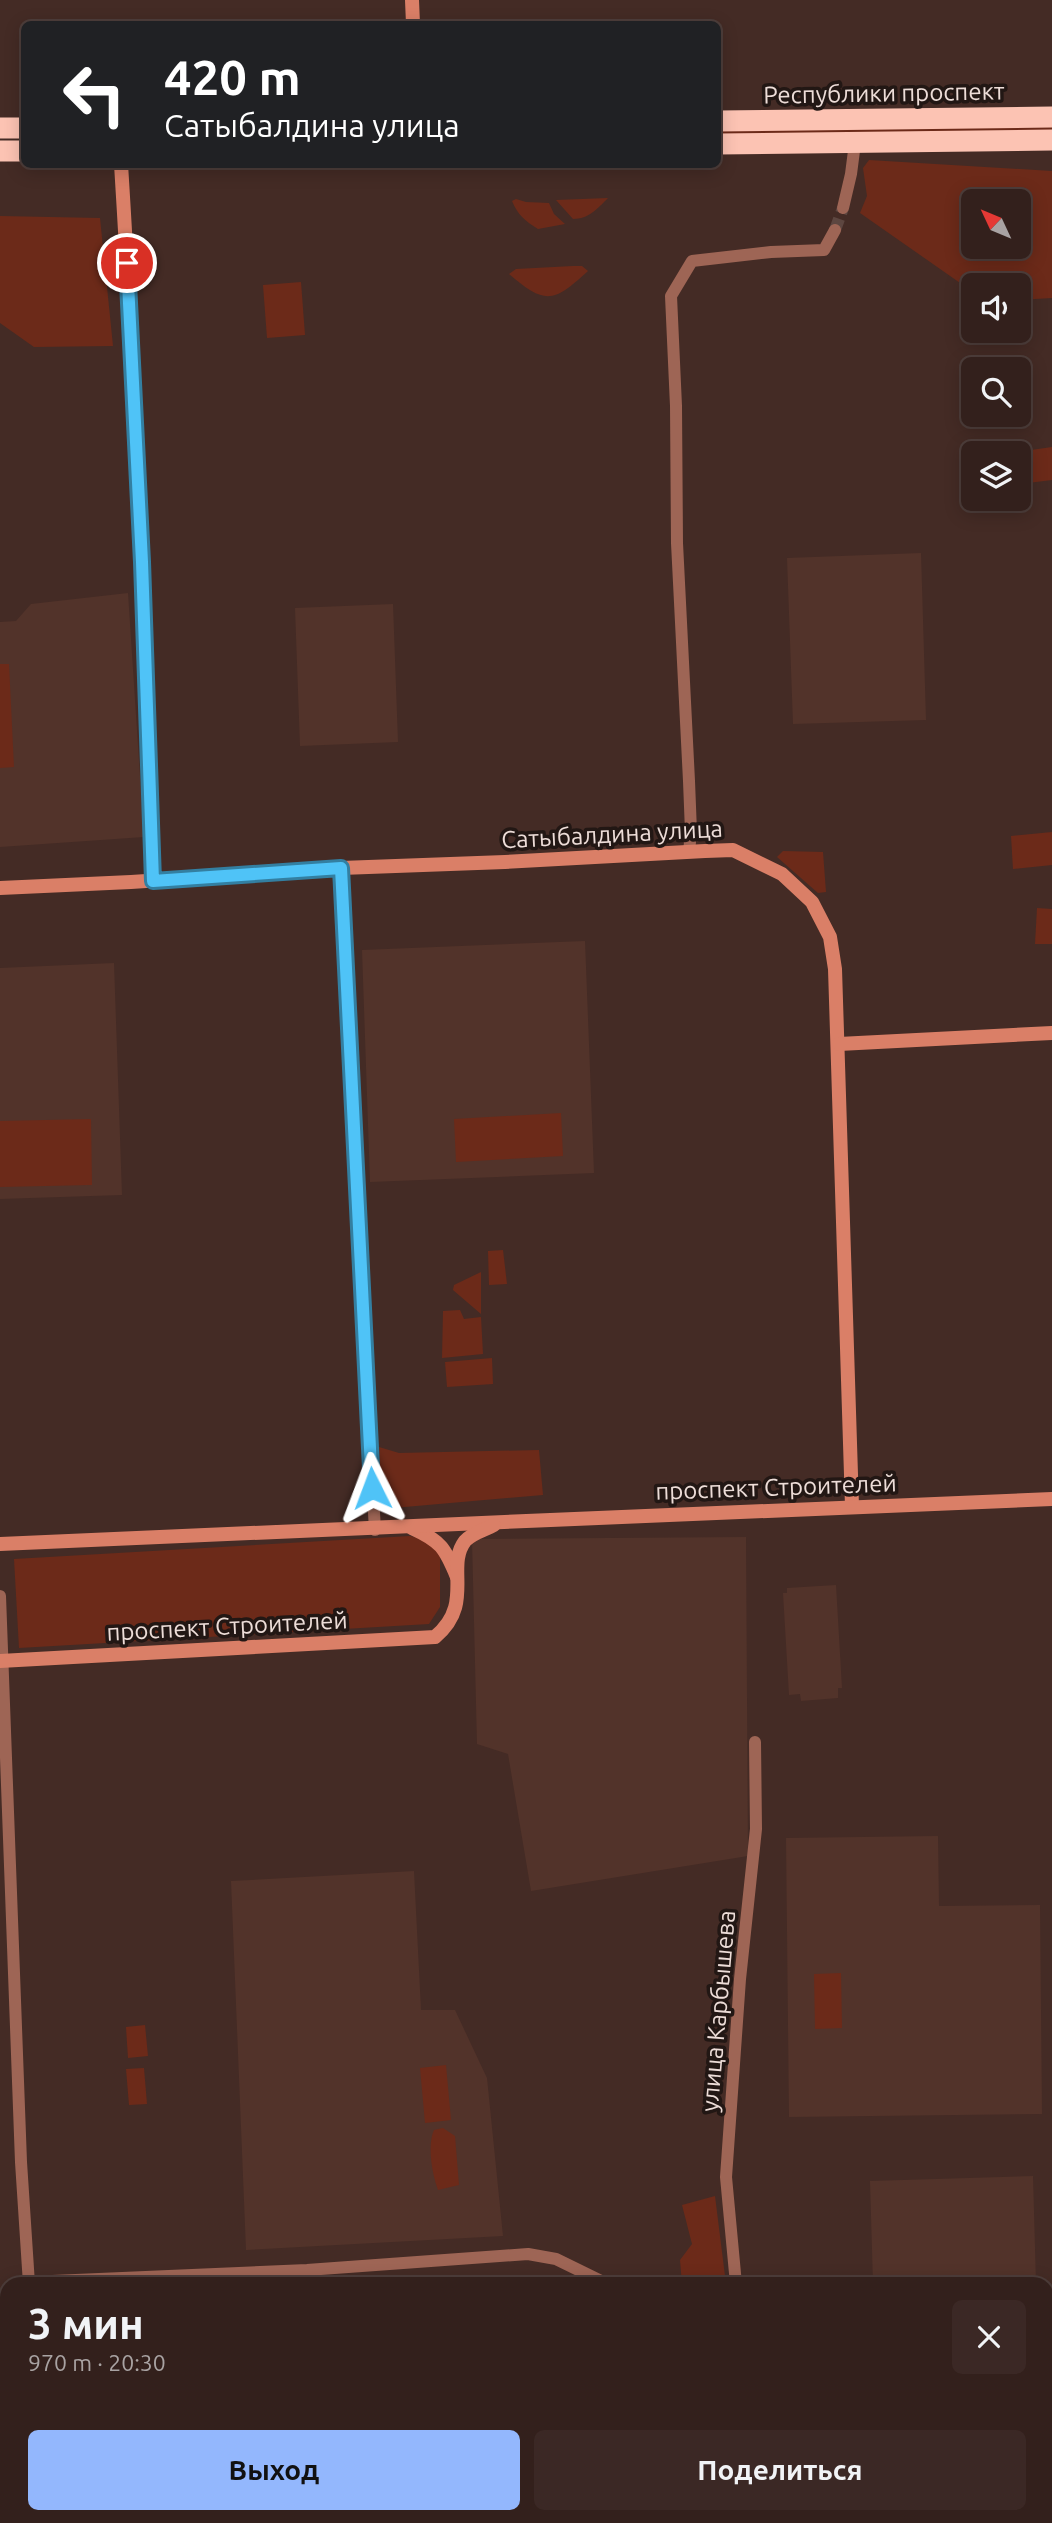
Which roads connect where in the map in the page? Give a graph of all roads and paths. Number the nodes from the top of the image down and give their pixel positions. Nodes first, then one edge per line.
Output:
1 (412, 0) edge
2 (413, 21) edge
3 (1052, 117) edge
4 (721, 121) edge
5 (0, 128) edge
6 (21, 128) edge
7 (1052, 141) edge
8 (855, 143) junction
9 (721, 144) edge
10 (21, 150) edge
11 (0, 151) edge
12 (121, 168) edge
13 (843, 208) tunnel mouth
14 (835, 230) tunnel mouth
15 (689, 852) junction
16 (341, 868) junction
17 (153, 881) junction
18 (0, 888) edge
19 (1052, 1033) edge
20 (839, 1044) junction
21 (1052, 1499) edge
22 (852, 1506) junction
23 (501, 1521) junction
24 (410, 1527) junction
25 (375, 1530) junction
26 (0, 1544) edge
27 (459, 1582) junction
28 (0, 1596) edge
29 (1, 1661) edge
30 (755, 1742) dead end
31 (29, 2277) edge
32 (157, 2277) edge
33 (593, 2277) edge
34 (735, 2277) edge

1 - 2 street
3 - 4 highway, Республики проспект
5 - 6 highway
7 - 8 highway, Республики проспект
8 - 9 highway, Республики проспект
8 - 13 street
10 - 11 highway
12 - 17 street
14 - 15 street
15 - 16 street, Сатыбалдина улица
15 - 20 street, Сатыбалдина улица
16 - 17 street, Сатыбалдина улица
16 - 25 street
17 - 18 street, Сатыбалдина улица
19 - 20 street
20 - 22 street, Сатыбалдина улица
21 - 22 street, проспект Строителей
22 - 23 street, проспект Строителей
23 - 24 street, проспект Строителей
23 - 27 street, проспект Строителей
24 - 25 street, проспект Строителей
24 - 27 street
25 - 26 street, проспект Строителей
27 - 29 street, проспект Строителей
28 - 29 street
29 - 31 street
30 - 34 street, улица Карбышева
32 - 33 street

